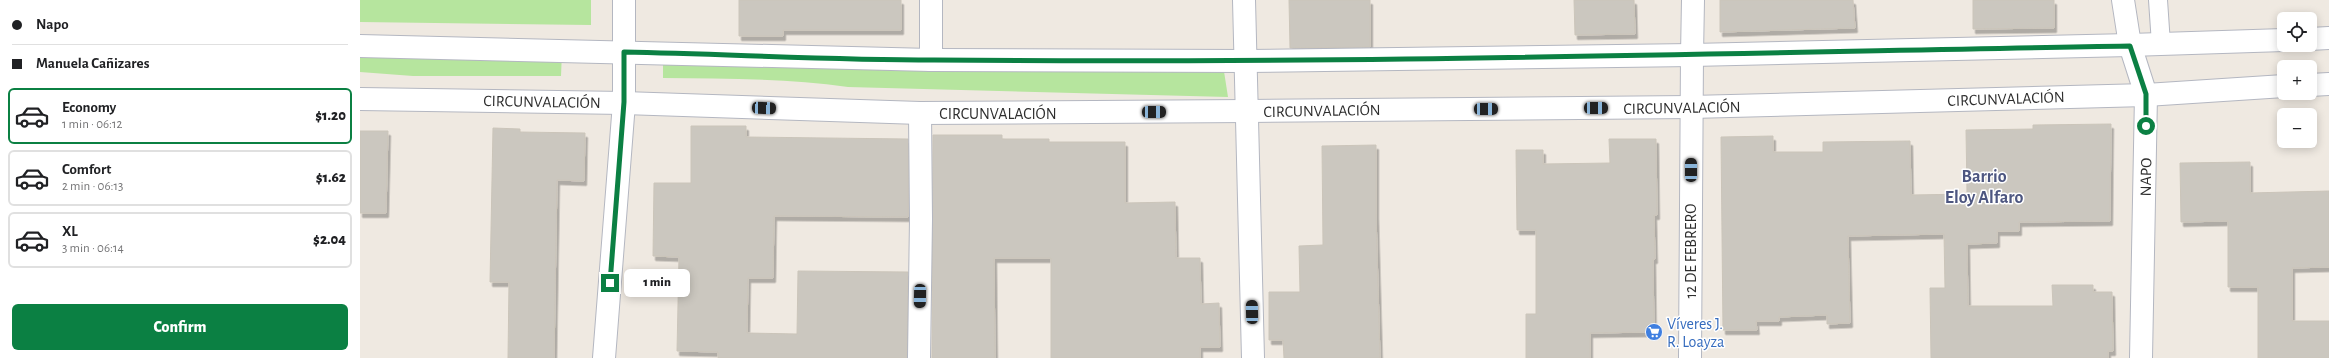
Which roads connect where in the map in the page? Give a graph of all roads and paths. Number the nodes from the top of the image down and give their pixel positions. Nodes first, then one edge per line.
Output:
1 (624, 0) edge
2 (931, 0) edge
3 (1244, 0) edge
4 (1692, 0) edge
5 (2123, 0) edge
6 (2158, 0) edge
7 (2329, 38) edge
8 (2317, 39) edge
9 (2277, 40) edge
10 (2161, 44) junction
11 (360, 46) edge
12 (2130, 46) junction
13 (624, 52) junction
14 (1692, 56) junction
15 (931, 60) junction
16 (1246, 61) junction
17 (2329, 84) edge
18 (2317, 85) edge
19 (2277, 86) edge
20 (2146, 94) junction
21 (360, 99) edge
22 (624, 102) junction
23 (1691, 107) junction
24 (1248, 111) junction
25 (920, 113) junction
26 (604, 358) edge
27 (919, 358) edge
28 (1253, 358) edge
29 (1690, 358) edge
30 (2141, 358) edge

1 - 13 main road
2 - 15 main road
3 - 16 main road
4 - 14 main road, 12 DE FEBRERO
5 - 12 main road, NAPO
6 - 10 lane
7 - 8 main road
9 - 10 main road
10 - 12 main road
11 - 13 main road
12 - 14 main road
12 - 20 main road, NAPO
13 - 15 main road
13 - 22 main road
14 - 16 main road
14 - 23 main road, 12 DE FEBRERO
15 - 16 main road
16 - 24 main road
17 - 18 main road
19 - 20 main road, CIRCUNVALACIÓN
20 - 23 main road, CIRCUNVALACIÓN
20 - 30 main road, NAPO
21 - 22 main road, CIRCUNVALACIÓN
22 - 25 main road, CIRCUNVALACIÓN
22 - 26 main road
23 - 24 main road, CIRCUNVALACIÓN
23 - 29 main road, 12 DE FEBRERO
24 - 25 main road, CIRCUNVALACIÓN
24 - 28 main road
25 - 27 main road

